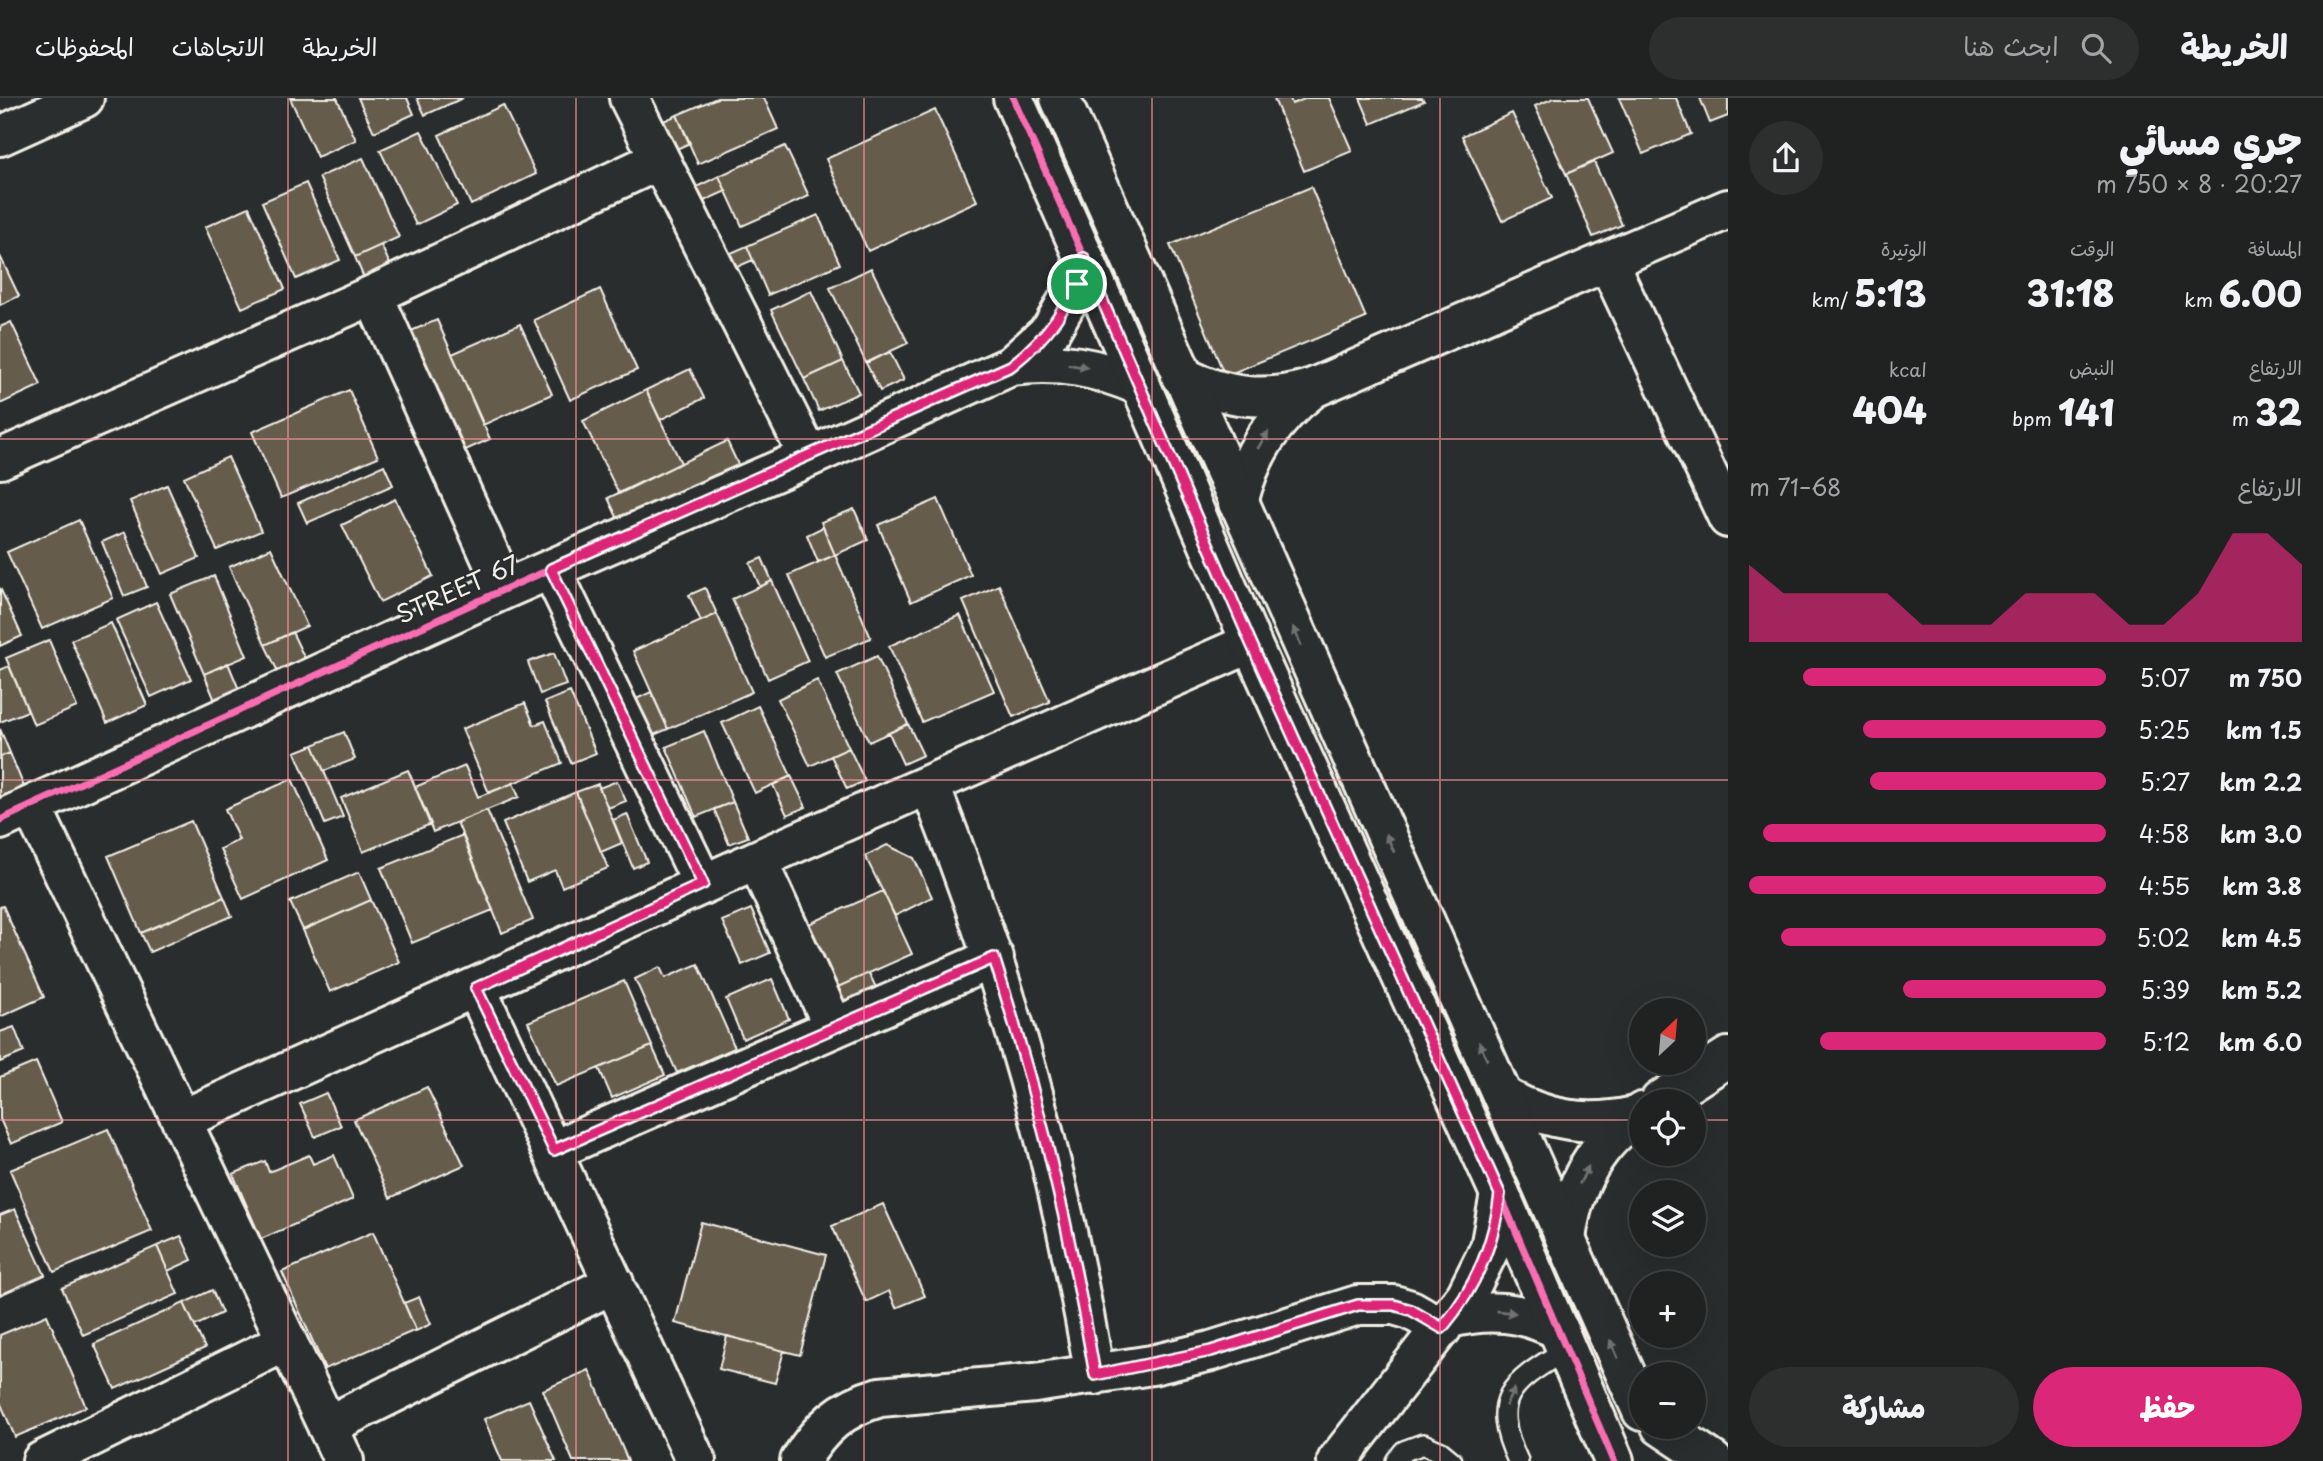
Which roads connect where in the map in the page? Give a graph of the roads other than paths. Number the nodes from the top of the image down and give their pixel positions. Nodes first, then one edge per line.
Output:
1 (84, 98) edge
2 (1013, 98) edge
3 (1060, 98) edge
4 (631, 99) edge
5 (0, 136) edge
6 (659, 160) junction
7 (1728, 209) edge
8 (1084, 258) junction
9 (1608, 262) junction
10 (373, 295) junction
11 (1011, 366) junction
12 (1181, 376) junction
13 (1141, 386) junction
14 (1313, 388) junction
15 (809, 457) junction
16 (0, 459) edge
17 (1238, 503) junction
18 (1728, 518) edge
19 (551, 569) junction
20 (505, 589) junction
21 (1251, 643) junction
22 (930, 786) junction
23 (16, 814) edge
24 (757, 860) junction
25 (703, 884) junction
26 (994, 958) junction
27 (476, 988) junction
28 (834, 1028) junction
29 (1728, 1057) edge
30 (1678, 1089) edge
31 (1504, 1097) junction
32 (1629, 1114) edge
33 (181, 1120) junction
34 (1629, 1122) edge
35 (554, 1150) junction
36 (1500, 1194) junction
37 (1566, 1240) junction
38 (614, 1283) junction
39 (1446, 1323) junction
40 (1563, 1340) junction
41 (287, 1341) junction
42 (1095, 1375) junction
43 (1629, 1382) edge
44 (327, 1426) junction
45 (1654, 1439) edge
46 (1680, 1439) edge
47 (41, 1461) edge
48 (344, 1461) edge
49 (696, 1461) edge
50 (800, 1461) edge
51 (1337, 1461) edge
52 (1395, 1461) edge
53 (1452, 1461) edge
54 (1518, 1461) edge
55 (1614, 1461) edge
56 (1664, 1461) edge
57 (1713, 1461) edge

1 - 5 street
2 - 8 street
3 - 12 street
4 - 6 street
6 - 10 street
6 - 15 street
7 - 9 street
8 - 11 street
8 - 13 street
9 - 14 street
9 - 18 street
10 - 16 street
10 - 20 street
11 -> 13 street
11 - 15 street, STREET 67
12 - 14 street
12 - 17 street
13 - 21 street
17 -> 14 street
15 - 19 street, STREET 67
31 -> 17 street
19 - 20 street, STREET 67
19 - 25 street
20 - 23 street, STREET 67
21 - 22 street
21 - 36 street
22 - 24 street
22 - 26 street
23 - 33 street
24 - 25 street
24 - 28 street
25 - 27 street
26 - 28 street
26 - 42 street
27 - 33 street
27 - 35 street
28 - 35 street
29 - 30 street
31 - 32 street
31 - 37 street
33 - 41 street
37 -> 34 street
35 - 38 street
36 - 39 street
36 - 40 street
43 -> 37 street
38 - 44 street
38 - 49 street
39 -> 40 street
39 - 42 street
39 - 51 street
54 -> 40 lane
40 - 55 street
41 - 44 street
41 - 47 street
42 - 50 street
44 - 48 street
45 - 56 street
46 - 57 street
52 - 53 lane

